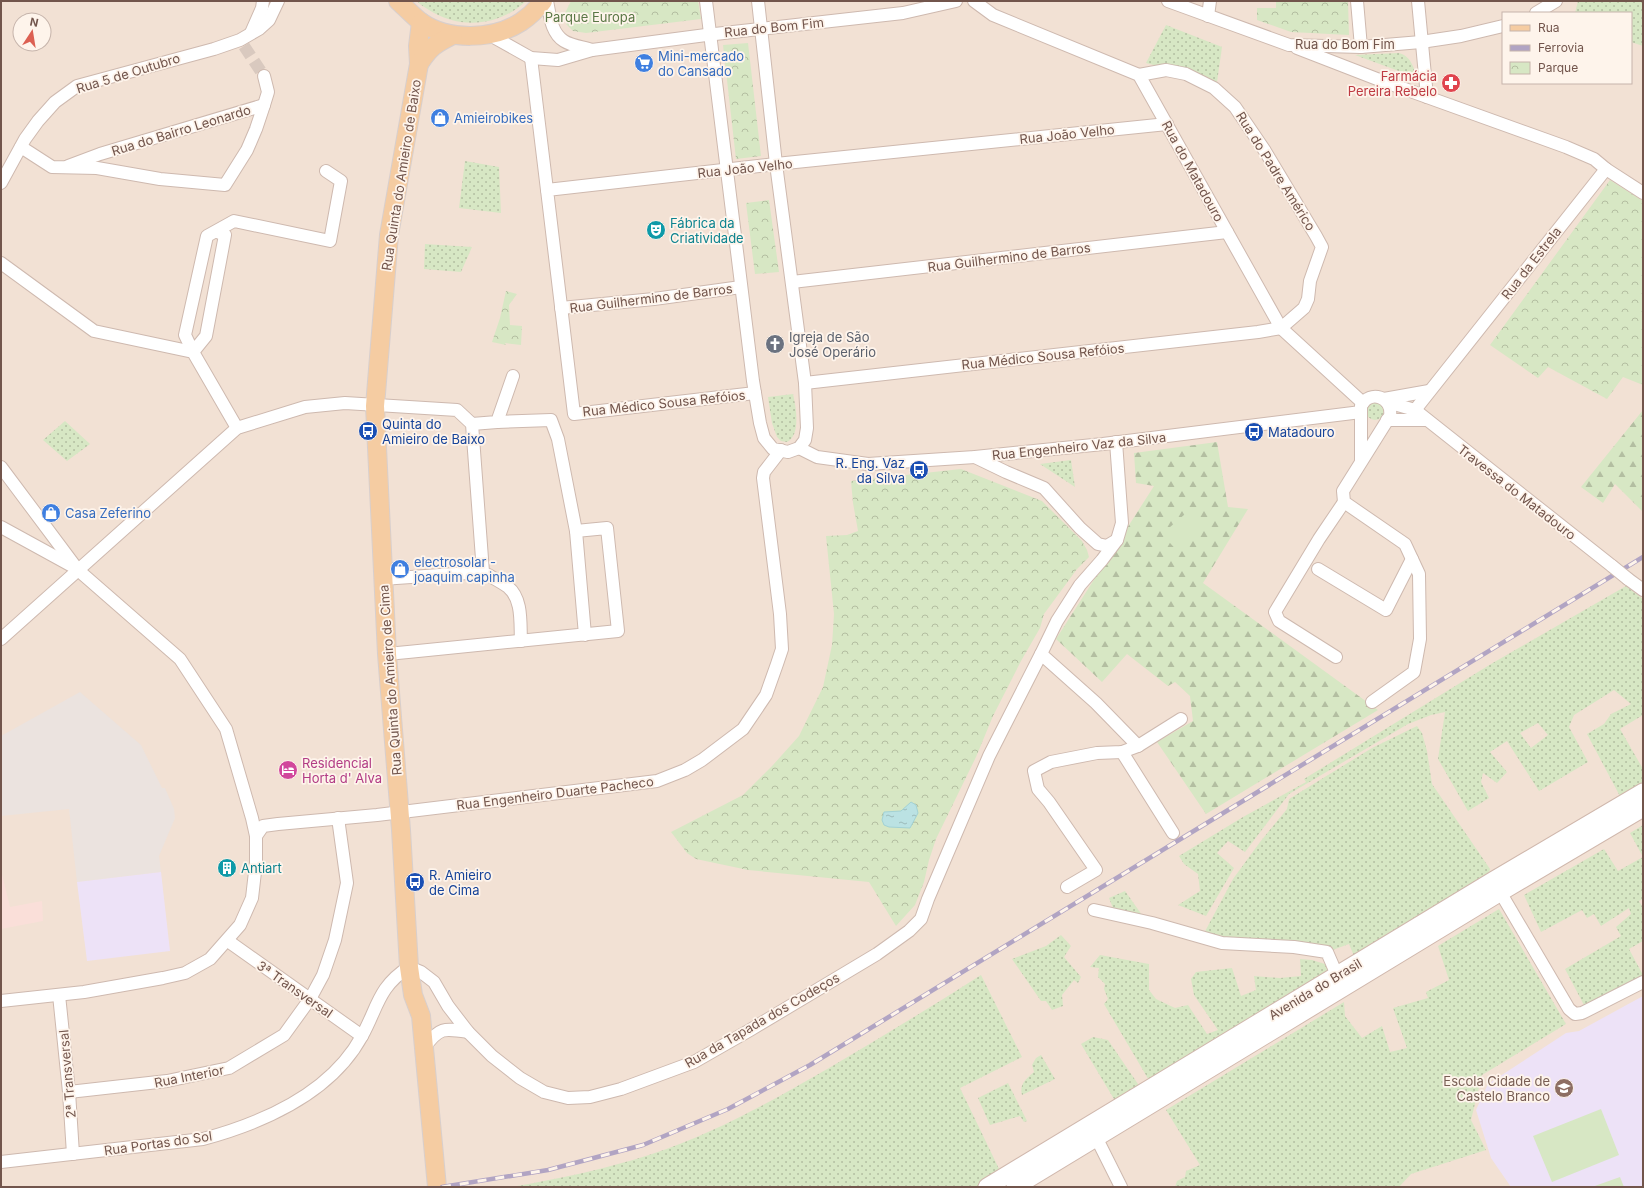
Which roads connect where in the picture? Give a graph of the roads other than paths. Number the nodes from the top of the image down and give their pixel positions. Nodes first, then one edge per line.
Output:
1 (263, 1) edge
2 (278, 1) edge
3 (398, 1) edge
4 (543, 1) edge
5 (547, 1) edge
6 (706, 1) edge
7 (758, 1) edge
8 (956, 1) edge
9 (974, 1) edge
10 (1168, 1) edge
11 (1210, 1) edge
12 (1357, 1) edge
13 (1418, 1) edge
14 (1556, 1) edge
15 (903, 7) edge
16 (1538, 12) edge
17 (1208, 16) junction
18 (421, 22) junction
19 (1502, 26) edge
20 (760, 28) junction
21 (453, 34) junction
22 (490, 34) junction
23 (710, 34) junction
24 (245, 40) junction
25 (1421, 42) junction
26 (1289, 45) junction
27 (1361, 47) junction
28 (592, 50) junction
29 (531, 58) junction
30 (419, 64) junction
31 (1139, 75) junction
32 (264, 76) tunnel mouth
33 (1427, 97) junction
34 (264, 105) junction
35 (1167, 124) junction
36 (21, 147) junction
37 (776, 164) junction
38 (68, 166) junction
39 (5, 167) edge
40 (1606, 169) junction
41 (727, 170) junction
42 (326, 171) dead end
43 (1, 183) edge
44 (547, 190) junction
45 (1643, 193) edge
46 (217, 232) junction
47 (1227, 232) junction
48 (1, 263) edge
49 (792, 282) junction
50 (741, 287) junction
51 (561, 308) junction
52 (1281, 328) junction
53 (193, 352) junction
54 (513, 376) dead end
55 (805, 383) junction
56 (1429, 392) junction
57 (755, 393) junction
58 (1386, 400) junction
59 (375, 406) junction
60 (1415, 410) junction
61 (1362, 411) junction
62 (1427, 420) junction
63 (1386, 421) junction
64 (497, 422) junction
65 (472, 424) junction
66 (237, 428) junction
67 (1116, 442) junction
68 (798, 448) junction
69 (781, 450) junction
70 (975, 457) junction
71 (1361, 462) junction
72 (1, 467) edge
73 (1344, 502) junction
74 (1, 527) edge
75 (576, 531) junction
76 (1117, 540) junction
77 (1412, 559) junction
78 (1318, 569) dead end
79 (78, 570) junction
80 (483, 572) junction
81 (382, 579) junction
82 (1643, 590) edge
83 (585, 635) junction
84 (1, 639) edge
85 (521, 641) junction
86 (387, 654) junction
87 (1041, 654) junction
88 (1336, 657) dead end
89 (1372, 702) dead end
90 (1182, 719) dead end
91 (1138, 746) junction
92 (1122, 752) junction
93 (1643, 792) edge
94 (1643, 808) edge
95 (400, 811) junction
96 (338, 818) junction
97 (1173, 833) dead end
98 (256, 836) junction
99 (1497, 886) junction
100 (1067, 887) dead end
101 (1094, 910) dead end
102 (228, 941) junction
103 (409, 967) junction
104 (1337, 975) junction
105 (1643, 982) edge
106 (413, 994) junction
107 (59, 995) junction
108 (310, 999) junction
109 (1, 1001) edge
110 (468, 1032) junction
111 (362, 1036) junction
112 (424, 1048) junction
113 (69, 1092) junction
114 (1093, 1131) junction
115 (72, 1154) junction
116 (1, 1162) edge
117 (428, 1187) edge
118 (437, 1187) edge
119 (987, 1187) edge
120 (1015, 1187) edge
121 (1120, 1187) edge

1 - 24 street
2 - 24 street, Rua 5 de Outubro
3 - 18 main road
4 - 22 main road
5 - 28 street, Rua do Bom Fim
6 - 23 street
7 - 20 street
8 - 15 street, Rua do Bom Fim
9 - 31 street
10 - 17 street, Rua do Bom Fim
11 - 17 street
12 - 27 street
13 - 25 street
14 - 16 street
15 - 20 street, Rua do Bom Fim
17 - 26 street, Rua do Bom Fim
18 - 21 main road
18 - 30 main road, Rua Quinta do Amieiro de Baixo
19 - 25 street, Rua do Bom Fim
20 - 23 street, Rua do Bom Fim
20 - 37 street
21 - 22 main road
21 - 30 main road, Rua Quinta do Amieiro de Baixo
22 - 29 street, Rua do Bom Fim
23 - 28 street, Rua do Bom Fim
23 - 41 street
24 - 36 street, Rua 5 de Outubro
25 - 27 street, Rua do Bom Fim
25 - 33 street
26 - 27 street, Rua do Bom Fim
26 - 33 street
28 - 29 street, Rua do Bom Fim
29 - 44 street
30 - 59 main road, Rua Quinta do Amieiro de Baixo
31 - 35 street, Rua do Matadouro
31 - 52 street, Rua do Padre Américo
32 - 34 street
33 - 40 street
34 - 38 street, Rua do Bairro Leonardo
34 - 38 street, Rua do Bairro Leonardo
35 - 37 street, Rua João Velho
35 - 47 street, Rua do Matadouro
36 - 38 street
36 - 39 street, Rua 5 de Outubro
37 - 41 street, Rua João Velho
37 - 49 street
39 - 43 street, Rua 5 de Outubro
40 - 45 street
40 - 56 street, Rua da Estrela
41 - 44 street, Rua João Velho
41 - 50 street
42 - 46 street
44 - 51 street
46 - 53 street
46 - 53 street
47 - 49 street, Rua Guilhermino de Barros
47 - 52 street, Rua do Matadouro
48 - 53 street
49 - 55 street
50 - 51 street, Rua Guilhermino de Barros
50 - 57 street
51 - 57 street, Rua Médico Sousa Refóios
52 - 55 street, Rua Médico Sousa Refóios
52 - 61 street, Rua do Matadouro
53 - 66 street
54 - 64 street
55 - 68 street
56 - 58 street
56 - 60 street, Rua da Estrela
57 - 69 street
58 - 60 street, Travessa do Matadouro
58 - 61 street
58 - 63 street
59 - 65 street
59 - 66 street
59 - 81 main road, Rua Quinta do Amieiro de Cima
60 - 62 street, Travessa do Matadouro
61 - 63 street
61 - 67 street, Rua Engenheiro Vaz da Silva
61 - 71 street
62 - 63 street
62 - 82 street, Travessa do Matadouro, bridge
63 - 71 street
64 - 65 street
64 - 75 street
65 - 80 street
66 - 79 street
67 - 70 street, Rua Engenheiro Vaz da Silva
67 - 76 street
68 - 69 street
68 - 70 street, Rua Engenheiro Vaz da Silva
69 - 95 street, Rua Engenheiro Duarte Pacheco
70 - 76 street
71 - 73 street
72 - 79 street
73 - 77 street
73 - 88 street
74 - 79 street
75 - 83 street
75 - 83 street
76 - 87 street
77 - 78 street
77 - 89 street
79 - 84 street
79 - 98 street
80 - 81 street
80 - 85 street
81 - 86 main road, Rua Quinta do Amieiro de Cima
83 - 85 street
85 - 86 street
86 - 95 main road, Rua Quinta do Amieiro de Cima
87 - 91 street
87 - 110 street, Rua da Tapada dos Codeços
90 - 91 street
91 - 92 street
92 - 97 street
92 - 100 street
93 - 99 main road, Avenida do Brasil
94 - 99 main road, Avenida do Brasil
95 - 96 street, Rua Engenheiro Duarte Pacheco
95 - 103 main road, Rua Quinta do Amieiro de Cima
96 - 98 street, Rua Engenheiro Duarte Pacheco
96 - 108 street, Rua Interior
98 - 102 street
99 - 104 main road, Avenida do Brasil
99 - 105 street
99 - 114 main road, Avenida do Brasil
101 - 104 street
102 - 107 street
102 - 108 street, 3ª Transversal
103 - 106 main road, Rua Quinta do Amieiro de Cima
103 - 110 street, Rua da Tapada dos Codeços
103 - 111 street, Rua Portas do Sol
104 - 114 main road, Avenida do Brasil
106 - 112 main road
106 - 117 main road
107 - 109 street
107 - 113 street, 2ª Transversal
108 - 111 street, 3ª Transversal
108 - 113 street, Rua Interior
110 - 112 street
111 - 115 street, Rua Portas do Sol
112 - 118 main road
113 - 115 street, 2ª Transversal
114 - 119 main road, Avenida do Brasil
114 - 120 main road, Avenida do Brasil
114 - 121 street
115 - 116 street, Rua Portas do Sol

